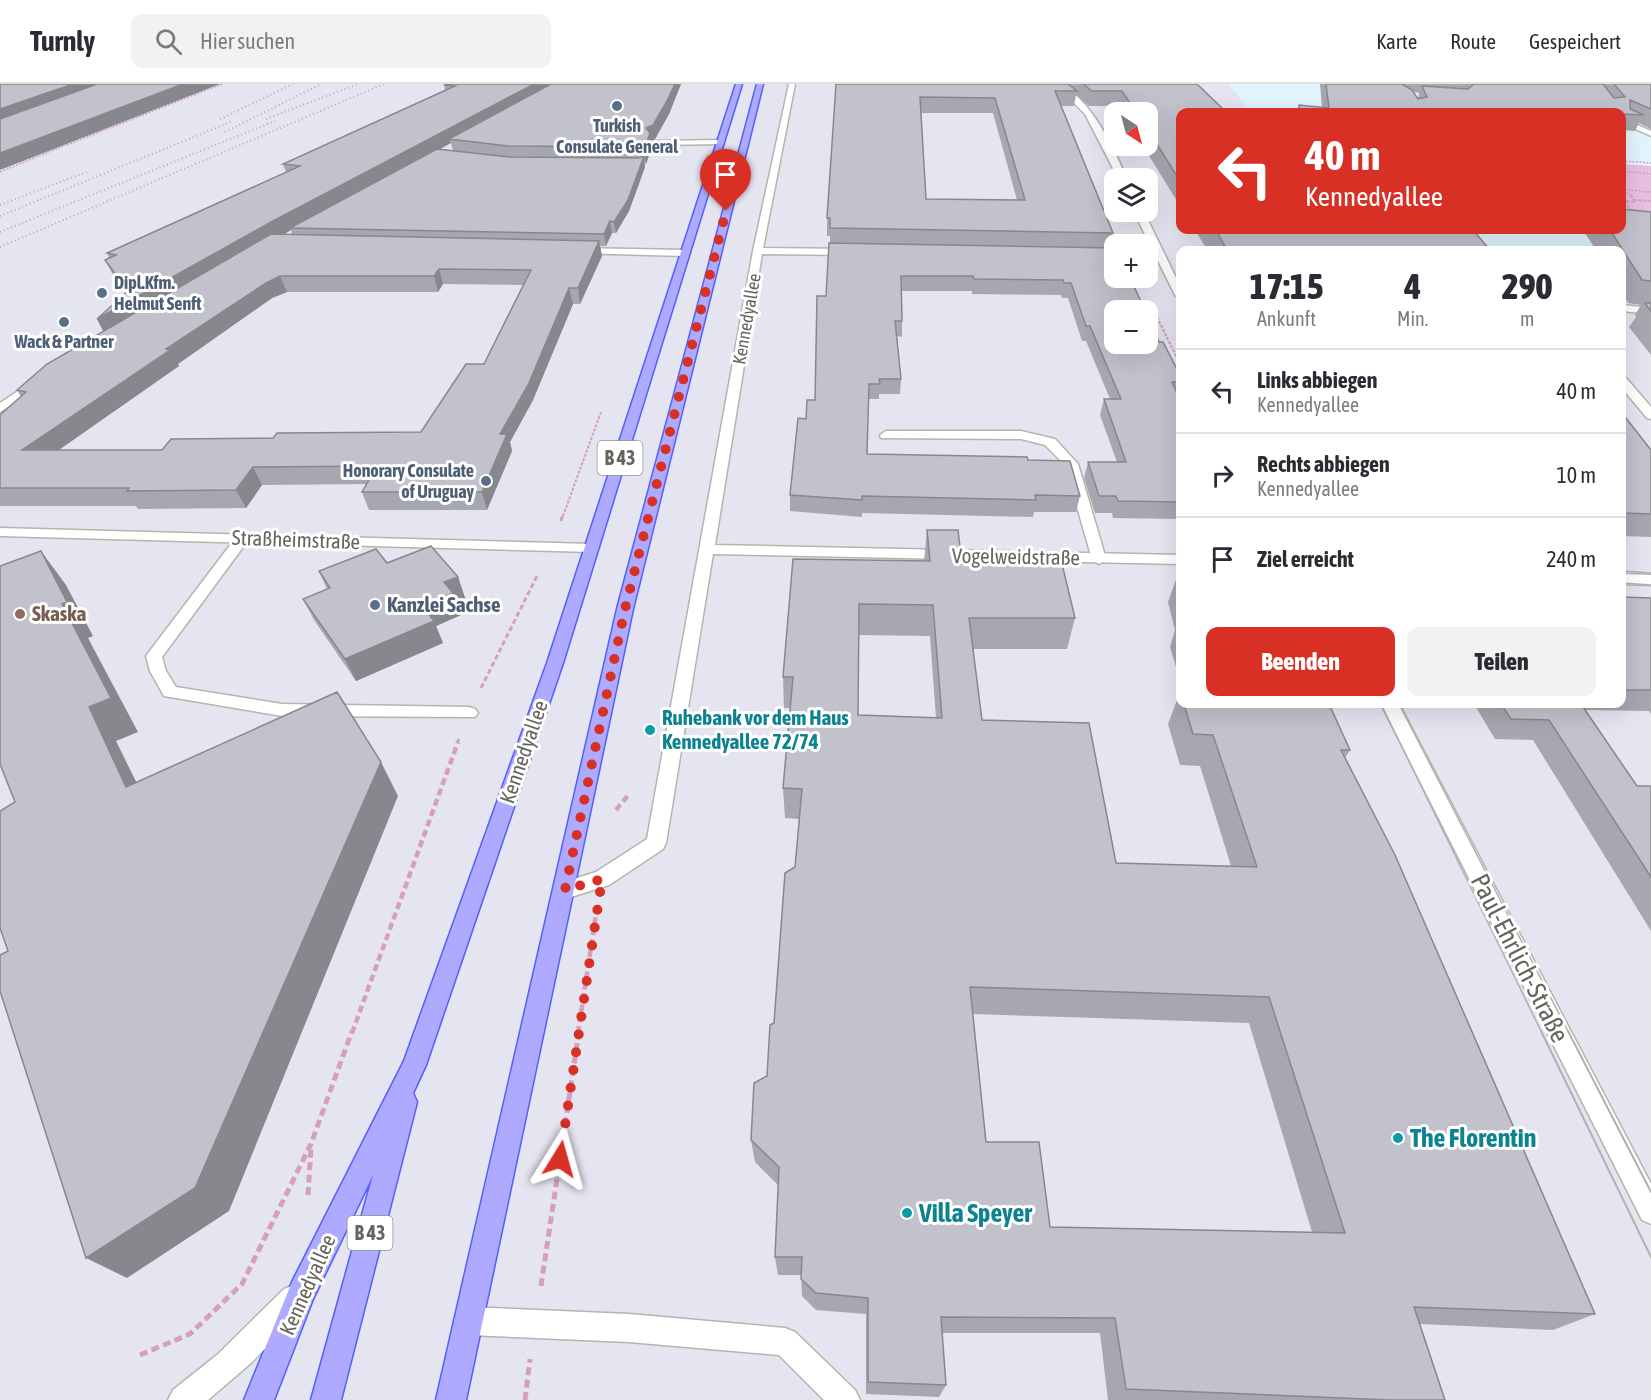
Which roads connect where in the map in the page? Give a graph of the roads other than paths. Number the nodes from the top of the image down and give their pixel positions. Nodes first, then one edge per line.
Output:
1 (739, 84) edge
2 (760, 84) edge
3 (792, 84) edge
4 (1054, 84) edge
5 (1626, 122) edge
6 (1651, 134) edge
7 (721, 142) junction
8 (654, 143) edge
9 (1117, 168) edge
10 (1143, 222) edge
11 (564, 251) edge
12 (758, 251) junction
13 (864, 252) edge
14 (685, 254) junction
15 (1161, 257) junction
16 (1173, 259) dead end
17 (1176, 287) edge
18 (1626, 308) edge
19 (1651, 311) edge
20 (46, 378) edge
21 (1626, 386) edge
22 (0, 408) edge
23 (1651, 415) edge
24 (886, 435) dead end
25 (0, 532) edge
26 (242, 538) junction
27 (592, 548) junction
28 (708, 549) junction
29 (1099, 559) junction
30 (1176, 560) edge
31 (1626, 579) edge
32 (1651, 580) edge
33 (1392, 708) edge
34 (469, 713) dead end
35 (565, 890) junction
36 (414, 1065) junction
37 (1650, 1208) edge
38 (302, 1292) junction
39 (468, 1321) junction
40 (183, 1400) edge
41 (259, 1400) edge
42 (326, 1400) edge
43 (451, 1400) edge
44 (845, 1400) edge

1 - 7 main road, Kennedyallee / B 43
2 - 35 main road, B 43
3 - 12 street, Kennedyallee
4 - 9 street
5 - 6 street
7 - 8 street
7 - 14 main road, Kennedyallee / B 43
10 - 15 street
11 - 14 street
12 - 13 street
12 - 28 street, Kennedyallee
14 - 27 main road, Kennedyallee / B 43
15 - 16 street
15 - 17 street
18 - 19 street
20 - 22 street
21 - 23 street
24 - 29 street
25 - 26 street, Straßheimstraße
26 - 27 street, Straßheimstraße
26 - 34 street
27 - 36 main road, Kennedyallee / B 43
28 - 29 street, Vogelweidstraße
28 - 35 street, Kennedyallee
29 - 30 street, Vogelweidstraße
31 - 32 street
33 - 37 street, Paul-Ehrlich-Straße
35 - 39 main road, B 43
36 - 38 main road, Kennedyallee / B 43
36 - 42 main road, B 43
38 - 40 street
38 - 41 main road, Kennedyallee / B 43
39 - 43 main road, B 43
39 - 44 street

